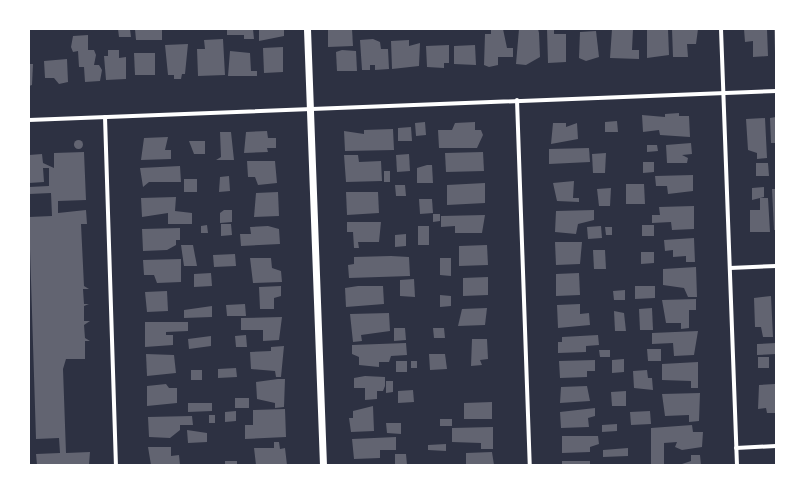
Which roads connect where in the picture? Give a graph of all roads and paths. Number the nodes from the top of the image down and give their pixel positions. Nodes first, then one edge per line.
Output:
1 (307, 29) edge
2 (721, 29) edge
3 (776, 91) edge
4 (723, 93) junction
5 (517, 100) junction
6 (310, 110) junction
7 (105, 117) junction
8 (29, 120) edge
9 (776, 266) edge
10 (730, 268) junction
11 (776, 446) edge
12 (736, 448) junction
13 (116, 465) edge
14 (323, 465) edge
15 (530, 465) edge
16 (737, 465) edge

1 - 6 street
2 - 4 street
3 - 4 street
4 - 5 street
4 - 10 street
5 - 6 street
5 - 15 street
6 - 7 street
6 - 14 street
7 - 8 street
7 - 13 street
9 - 10 street
10 - 12 street
11 - 12 street
12 - 16 street

